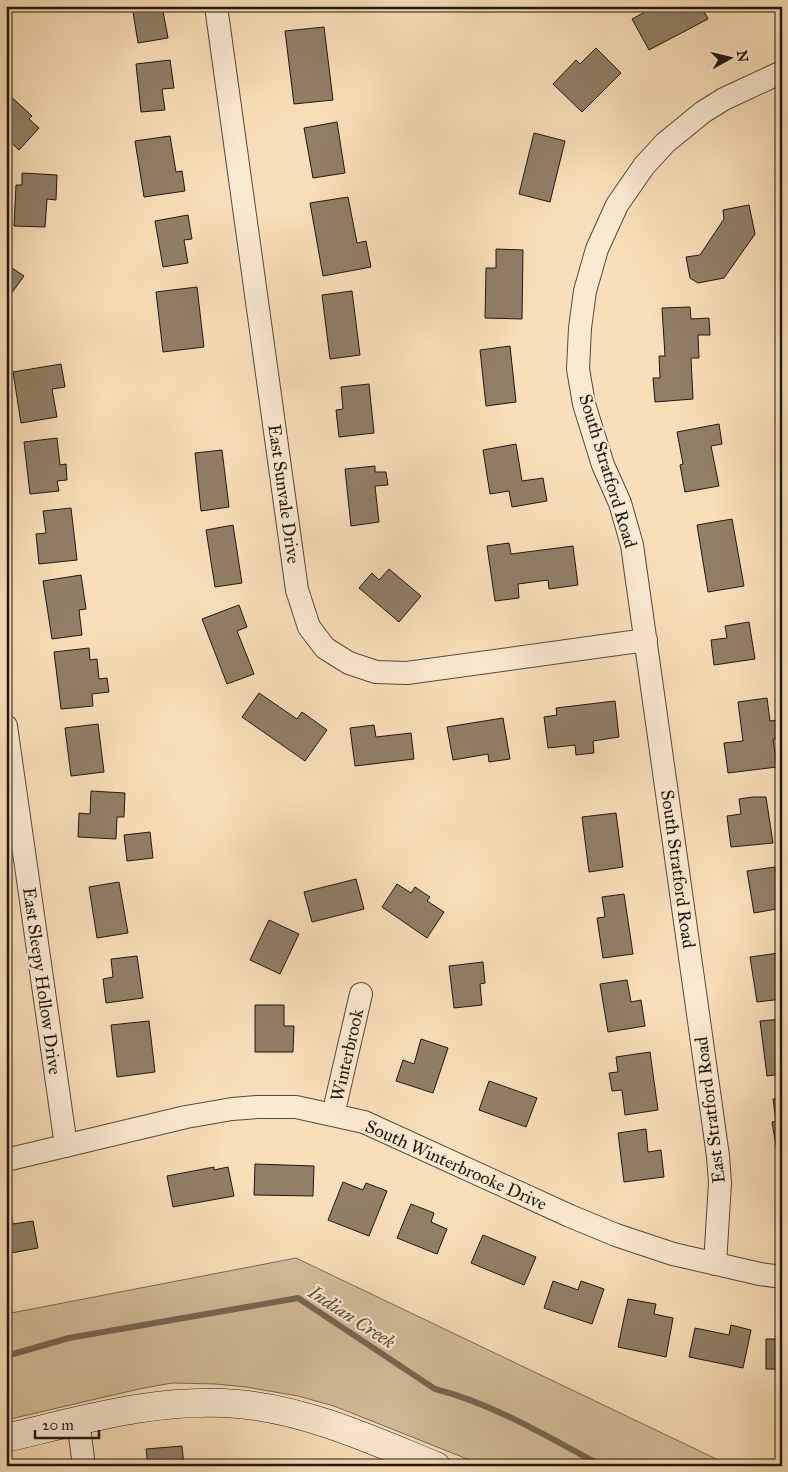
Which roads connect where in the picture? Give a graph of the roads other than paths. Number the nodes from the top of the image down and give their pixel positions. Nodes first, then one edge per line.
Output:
1 (216, 6) edge
2 (782, 72) edge
3 (646, 640) junction
4 (7, 738) edge
5 (694, 986) joint
6 (361, 994) dead end
7 (333, 1115) junction
8 (66, 1146) junction
9 (6, 1160) edge
10 (715, 1264) junction
11 (782, 1277) edge
12 (78, 1421) junction
13 (6, 1438) edge
14 (84, 1466) edge
15 (436, 1466) edge

1 - 3 street, East Sunvale Drive
2 - 3 street, South Stratford Road
3 - 5 street, South Stratford Road
4 - 8 street, East Sleepy Hollow Drive
5 - 10 street, East Stratford Road
6 - 7 street, Winterbrook
7 - 8 street, South Winterbrooke Drive
7 - 10 street, South Winterbrooke Drive
8 - 9 street, South Winterbrooke Drive
10 - 11 street, South Winterbrooke Drive
12 - 13 street
12 - 14 street
12 - 15 street

